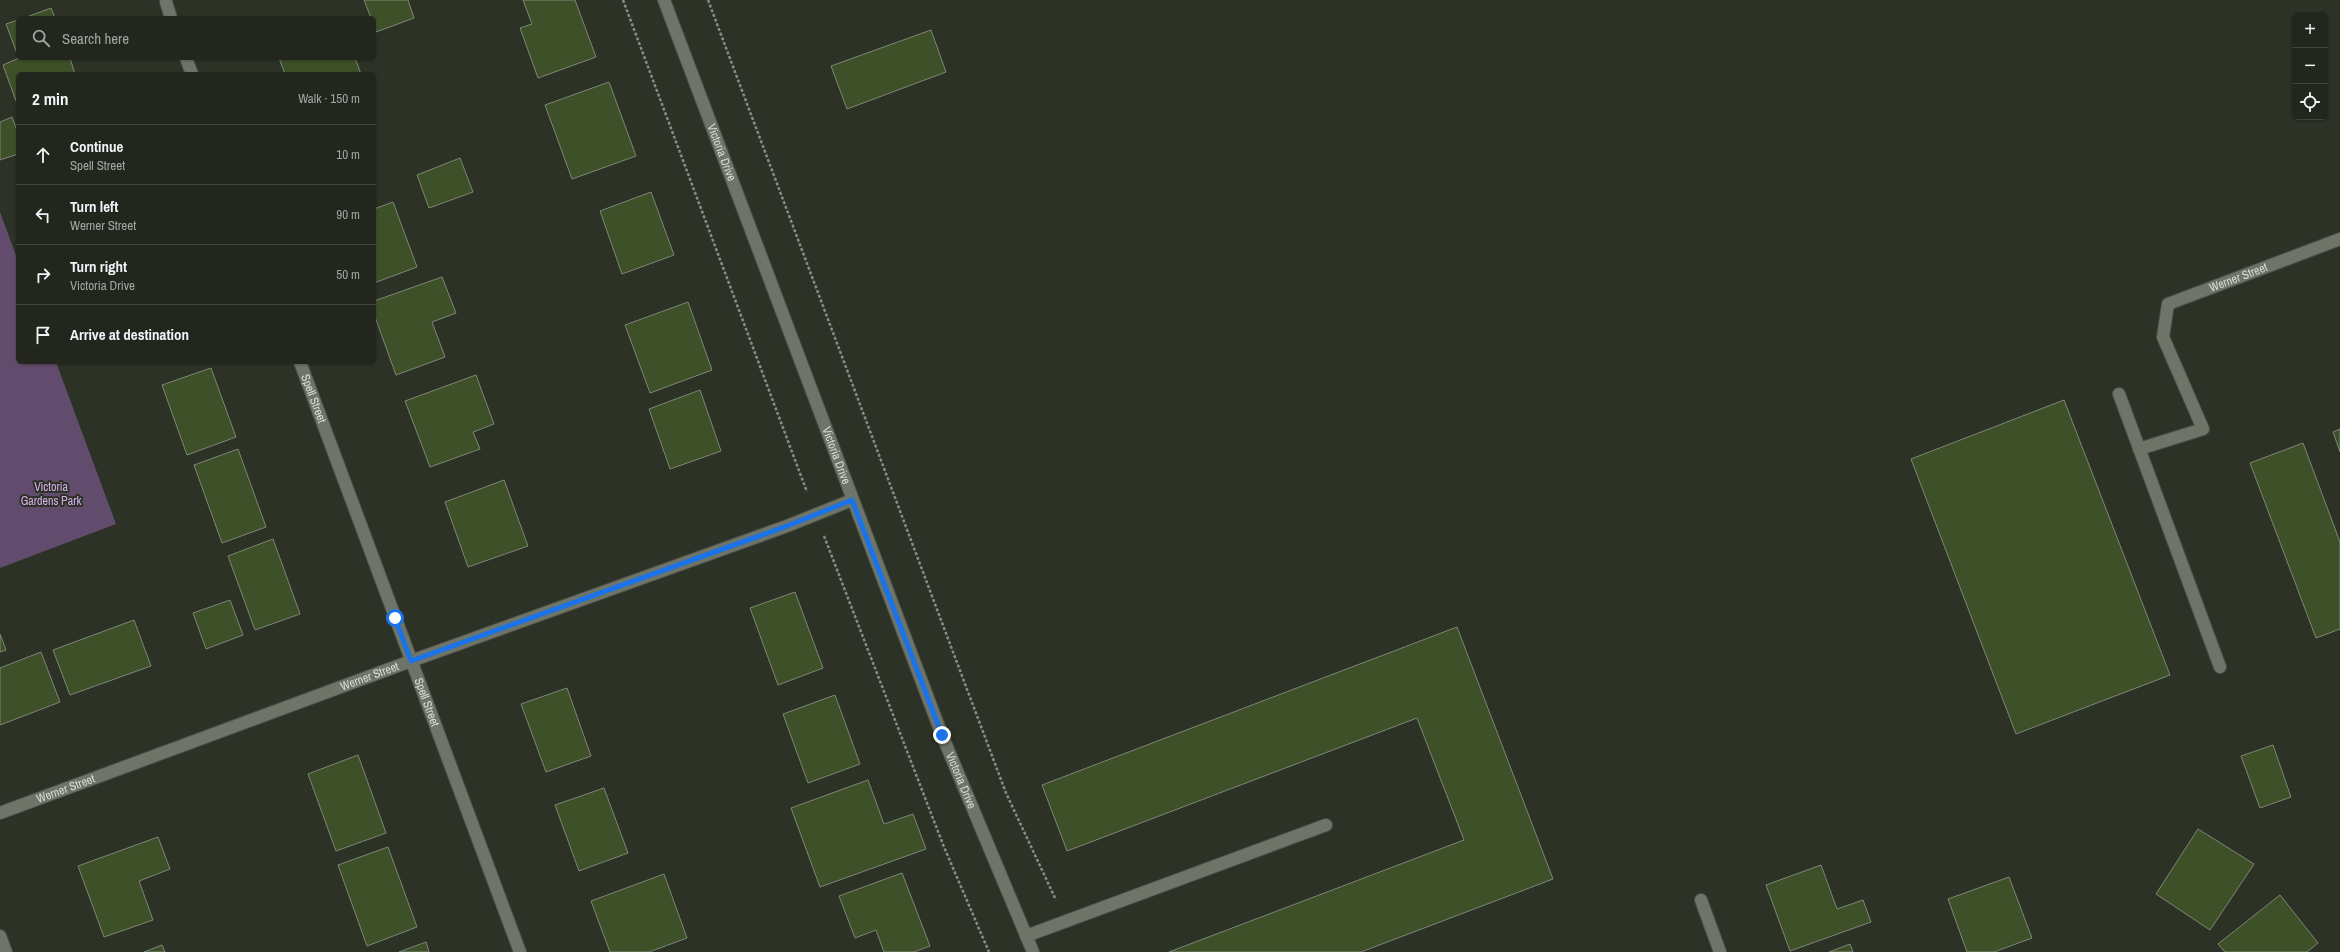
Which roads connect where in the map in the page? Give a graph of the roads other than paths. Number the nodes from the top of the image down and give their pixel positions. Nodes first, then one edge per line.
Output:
1 (664, 0) edge
2 (166, 2) dead end
3 (170, 16) edge
4 (187, 60) edge
5 (191, 72) edge
6 (2340, 239) edge
7 (301, 364) edge
8 (2119, 394) dead end
9 (2139, 449) junction
10 (852, 500) junction
11 (411, 661) junction
12 (2220, 667) dead end
13 (0, 813) edge
14 (1326, 824) dead end
15 (1701, 900) dead end
16 (0, 936) edge
17 (1026, 936) junction
18 (6, 952) edge
19 (520, 952) edge
20 (1033, 952) edge
21 (1720, 952) edge

1 - 10 street, Victoria Drive
2 - 3 street
4 - 5 street
6 - 9 street, Werner Street
7 - 11 street, Spell Street
8 - 9 street
9 - 12 street
10 - 11 street, Werner Street
10 - 17 street, Victoria Drive
11 - 13 street, Werner Street
11 - 19 street, Spell Street
14 - 17 street
15 - 21 street
16 - 18 street
17 - 20 street, Victoria Drive

